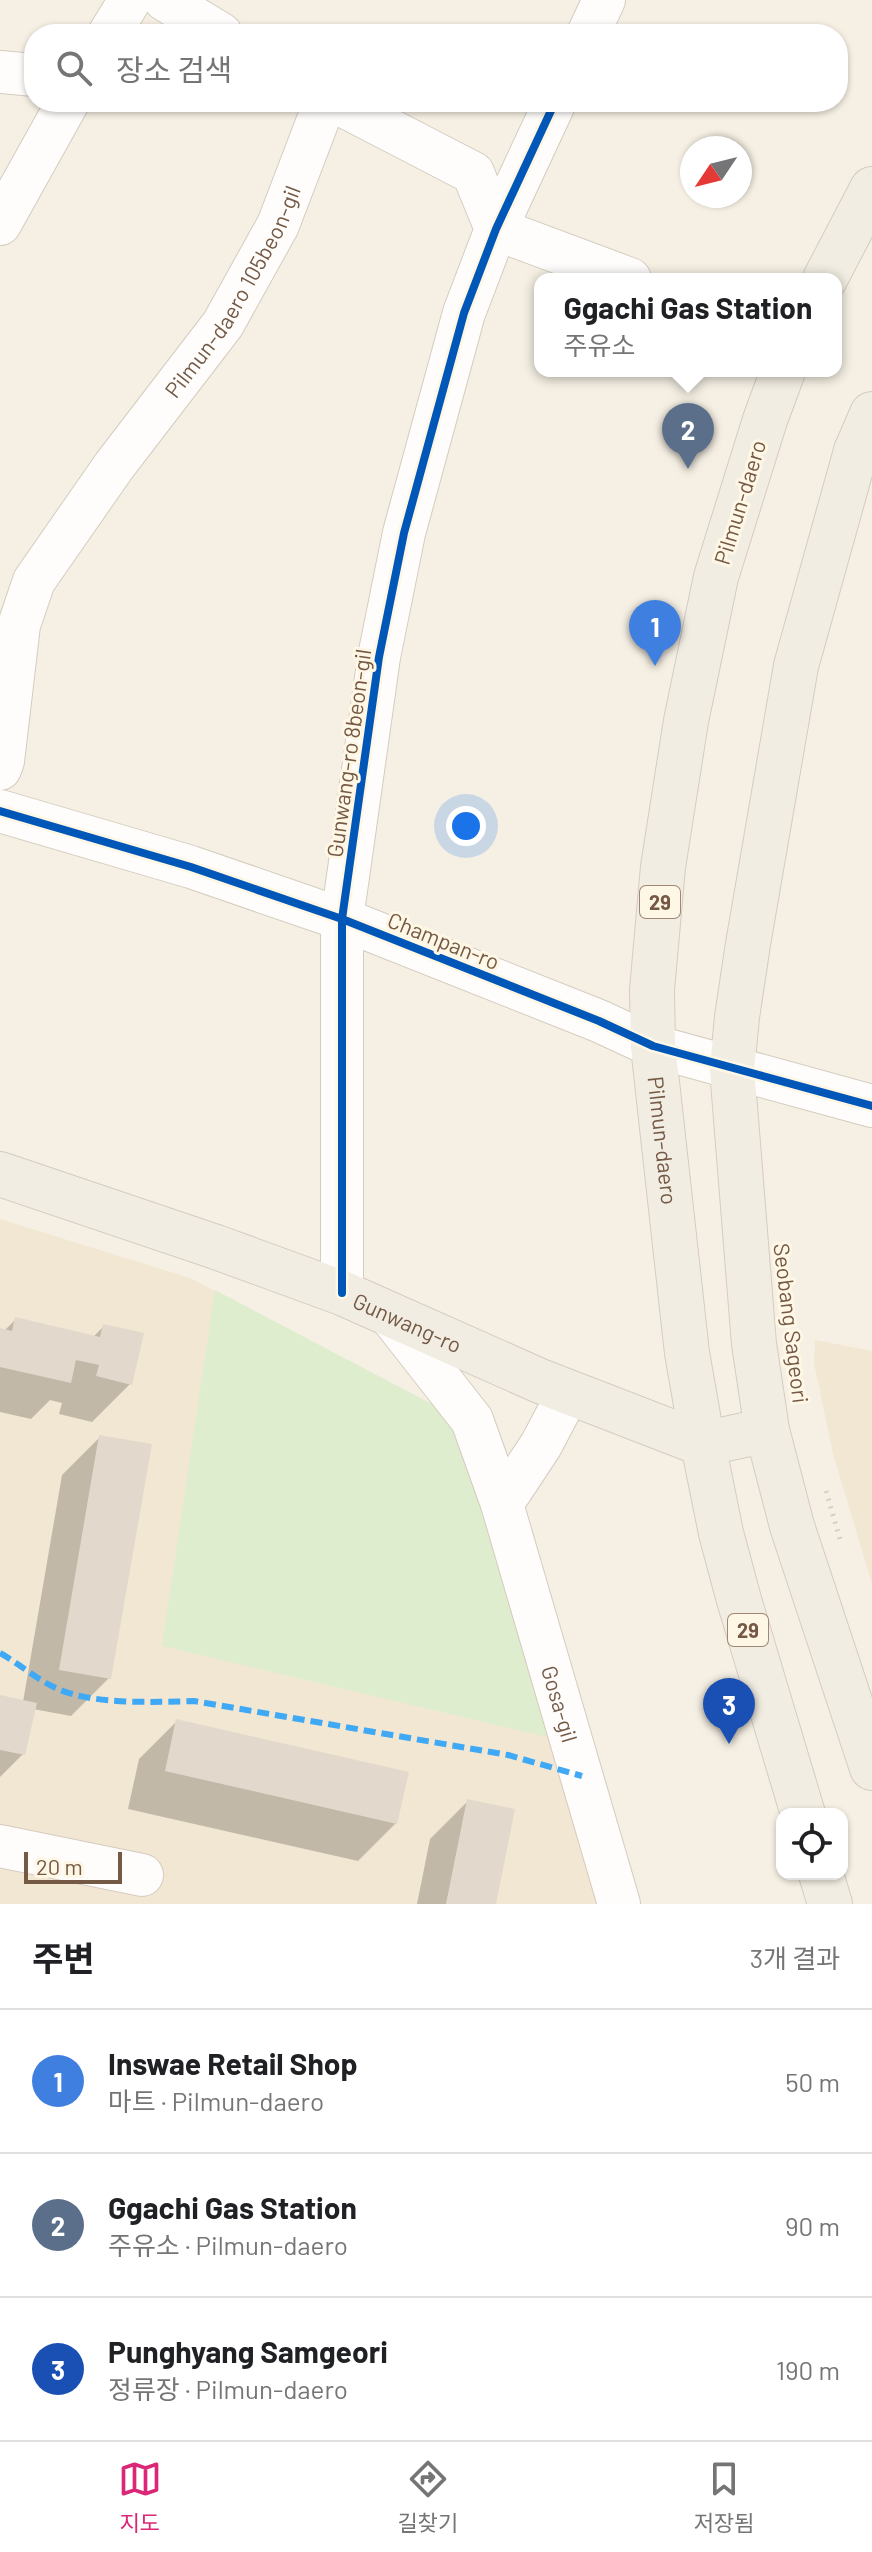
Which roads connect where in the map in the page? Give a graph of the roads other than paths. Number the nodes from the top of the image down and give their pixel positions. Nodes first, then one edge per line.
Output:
1 (130, 0) edge
2 (165, 0) edge
3 (604, 0) edge
4 (115, 24) edge
5 (205, 24) edge
6 (593, 24) edge
7 (0, 72) edge
8 (24, 74) edge
9 (62, 112) edge
10 (321, 112) edge
11 (355, 112) edge
12 (550, 112) edge
13 (872, 189) edge
14 (0, 224) edge
15 (496, 229) junction
16 (614, 273) edge
17 (828, 273) edge
18 (781, 377) edge
19 (872, 414) edge
20 (0, 769) edge
21 (0, 811) edge
22 (342, 919) junction
23 (653, 1046) junction
24 (732, 1069) junction
25 (872, 1106) edge
26 (0, 1174) edge
27 (342, 1293) junction
28 (388, 1313) junction
29 (569, 1392) junction
30 (767, 1430) junction
31 (703, 1444) junction
32 (502, 1504) junction
33 (872, 1768) edge
34 (801, 1808) edge
35 (0, 1846) edge
36 (142, 1875) dead end
37 (823, 1880) edge
38 (619, 1904) edge
39 (830, 1904) edge

1 - 4 street
2 - 5 street
3 - 6 street
7 - 8 street
9 - 14 street
10 - 20 street, Pilmun-daero 105beon-gil
11 - 15 street
12 - 15 street, Gunwang-ro 8beon-gil
13 - 17 main road
15 - 16 street
15 - 22 street, Gunwang-ro 8beon-gil
18 - 23 main road, Pilmun-daero / 29
19 - 24 main road
21 - 22 street, Champan-ro
22 - 23 street, Champan-ro
22 - 27 street, Gunwang-ro 8beon-gil
23 - 24 street, Champan-ro
23 - 31 main road, Pilmun-daero / 29
24 - 25 street, Champan-ro
24 - 30 main road
26 - 27 main road, Gunwang-ro
27 - 28 main road, Gunwang-ro
28 - 29 main road, Gunwang-ro
28 - 32 street, Gosa-gil
29 - 31 main road, Gunwang-ro
29 - 32 street
30 - 31 main road
30 - 33 main road
31 - 34 main road, Pilmun-daero / 29
32 - 38 street, Gosa-gil
35 - 36 street
37 - 39 main road

